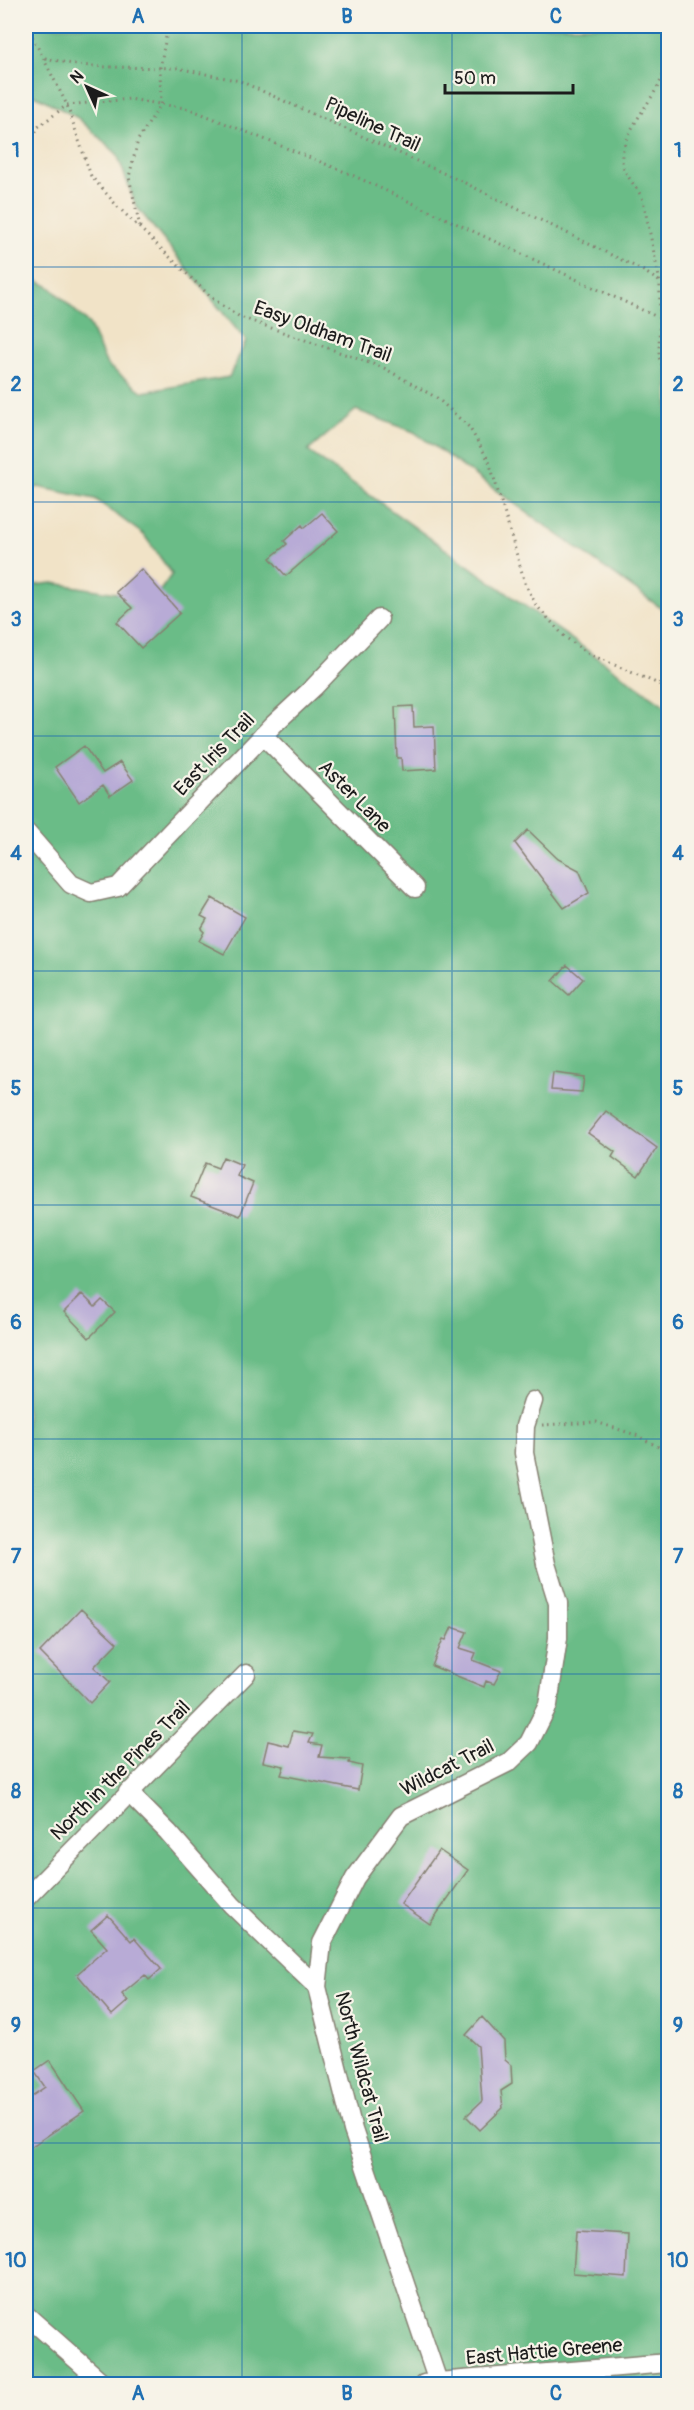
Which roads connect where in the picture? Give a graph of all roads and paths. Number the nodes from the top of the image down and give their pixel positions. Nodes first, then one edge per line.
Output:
1 (27, 26) edge
2 (168, 26) edge
3 (669, 46) edge
4 (45, 58) junction
5 (160, 68) junction
6 (161, 104) junction
7 (67, 105) junction
8 (26, 154) edge
9 (141, 229) junction
10 (660, 282) junction
11 (669, 287) edge
12 (669, 322) edge
13 (669, 381) edge
14 (379, 619) dead end
15 (669, 688) edge
16 (263, 735) junction
17 (26, 832) edge
18 (415, 888) dead end
19 (533, 1401) dead end
20 (525, 1426) junction
21 (669, 1452) edge
22 (246, 1674) dead end
23 (128, 1792) junction
24 (26, 1898) edge
25 (317, 1987) junction
26 (26, 2315) edge
27 (669, 2363) edge
28 (431, 2383) edge
29 (104, 2385) edge

1 - 4 path, Easy Oldham Trail
2 - 5 path
3 - 10 path
4 - 5 path, Pipeline Trail
4 - 7 path, Easy Oldham Trail
5 - 6 path
5 - 10 path, Pipeline Trail
6 - 7 path
6 - 9 path
6 - 12 path
7 - 8 path
7 - 9 path, Easy Oldham Trail
9 - 15 path, Easy Oldham Trail
10 - 11 path, Pipeline Trail
10 - 13 path
14 - 16 street, East Iris Trail
16 - 17 street, East Iris Trail
16 - 18 street, Aster Lane
19 - 20 street, Wildcat Trail
20 - 21 path
20 - 25 street, Wildcat Trail
22 - 23 street, North in the Pines Trail
23 - 24 street, North in the Pines Trail
23 - 25 street, North Wildcat Trail
25 - 28 street, North Wildcat Trail
26 - 29 street
27 - 28 street, East Hattie Greene

